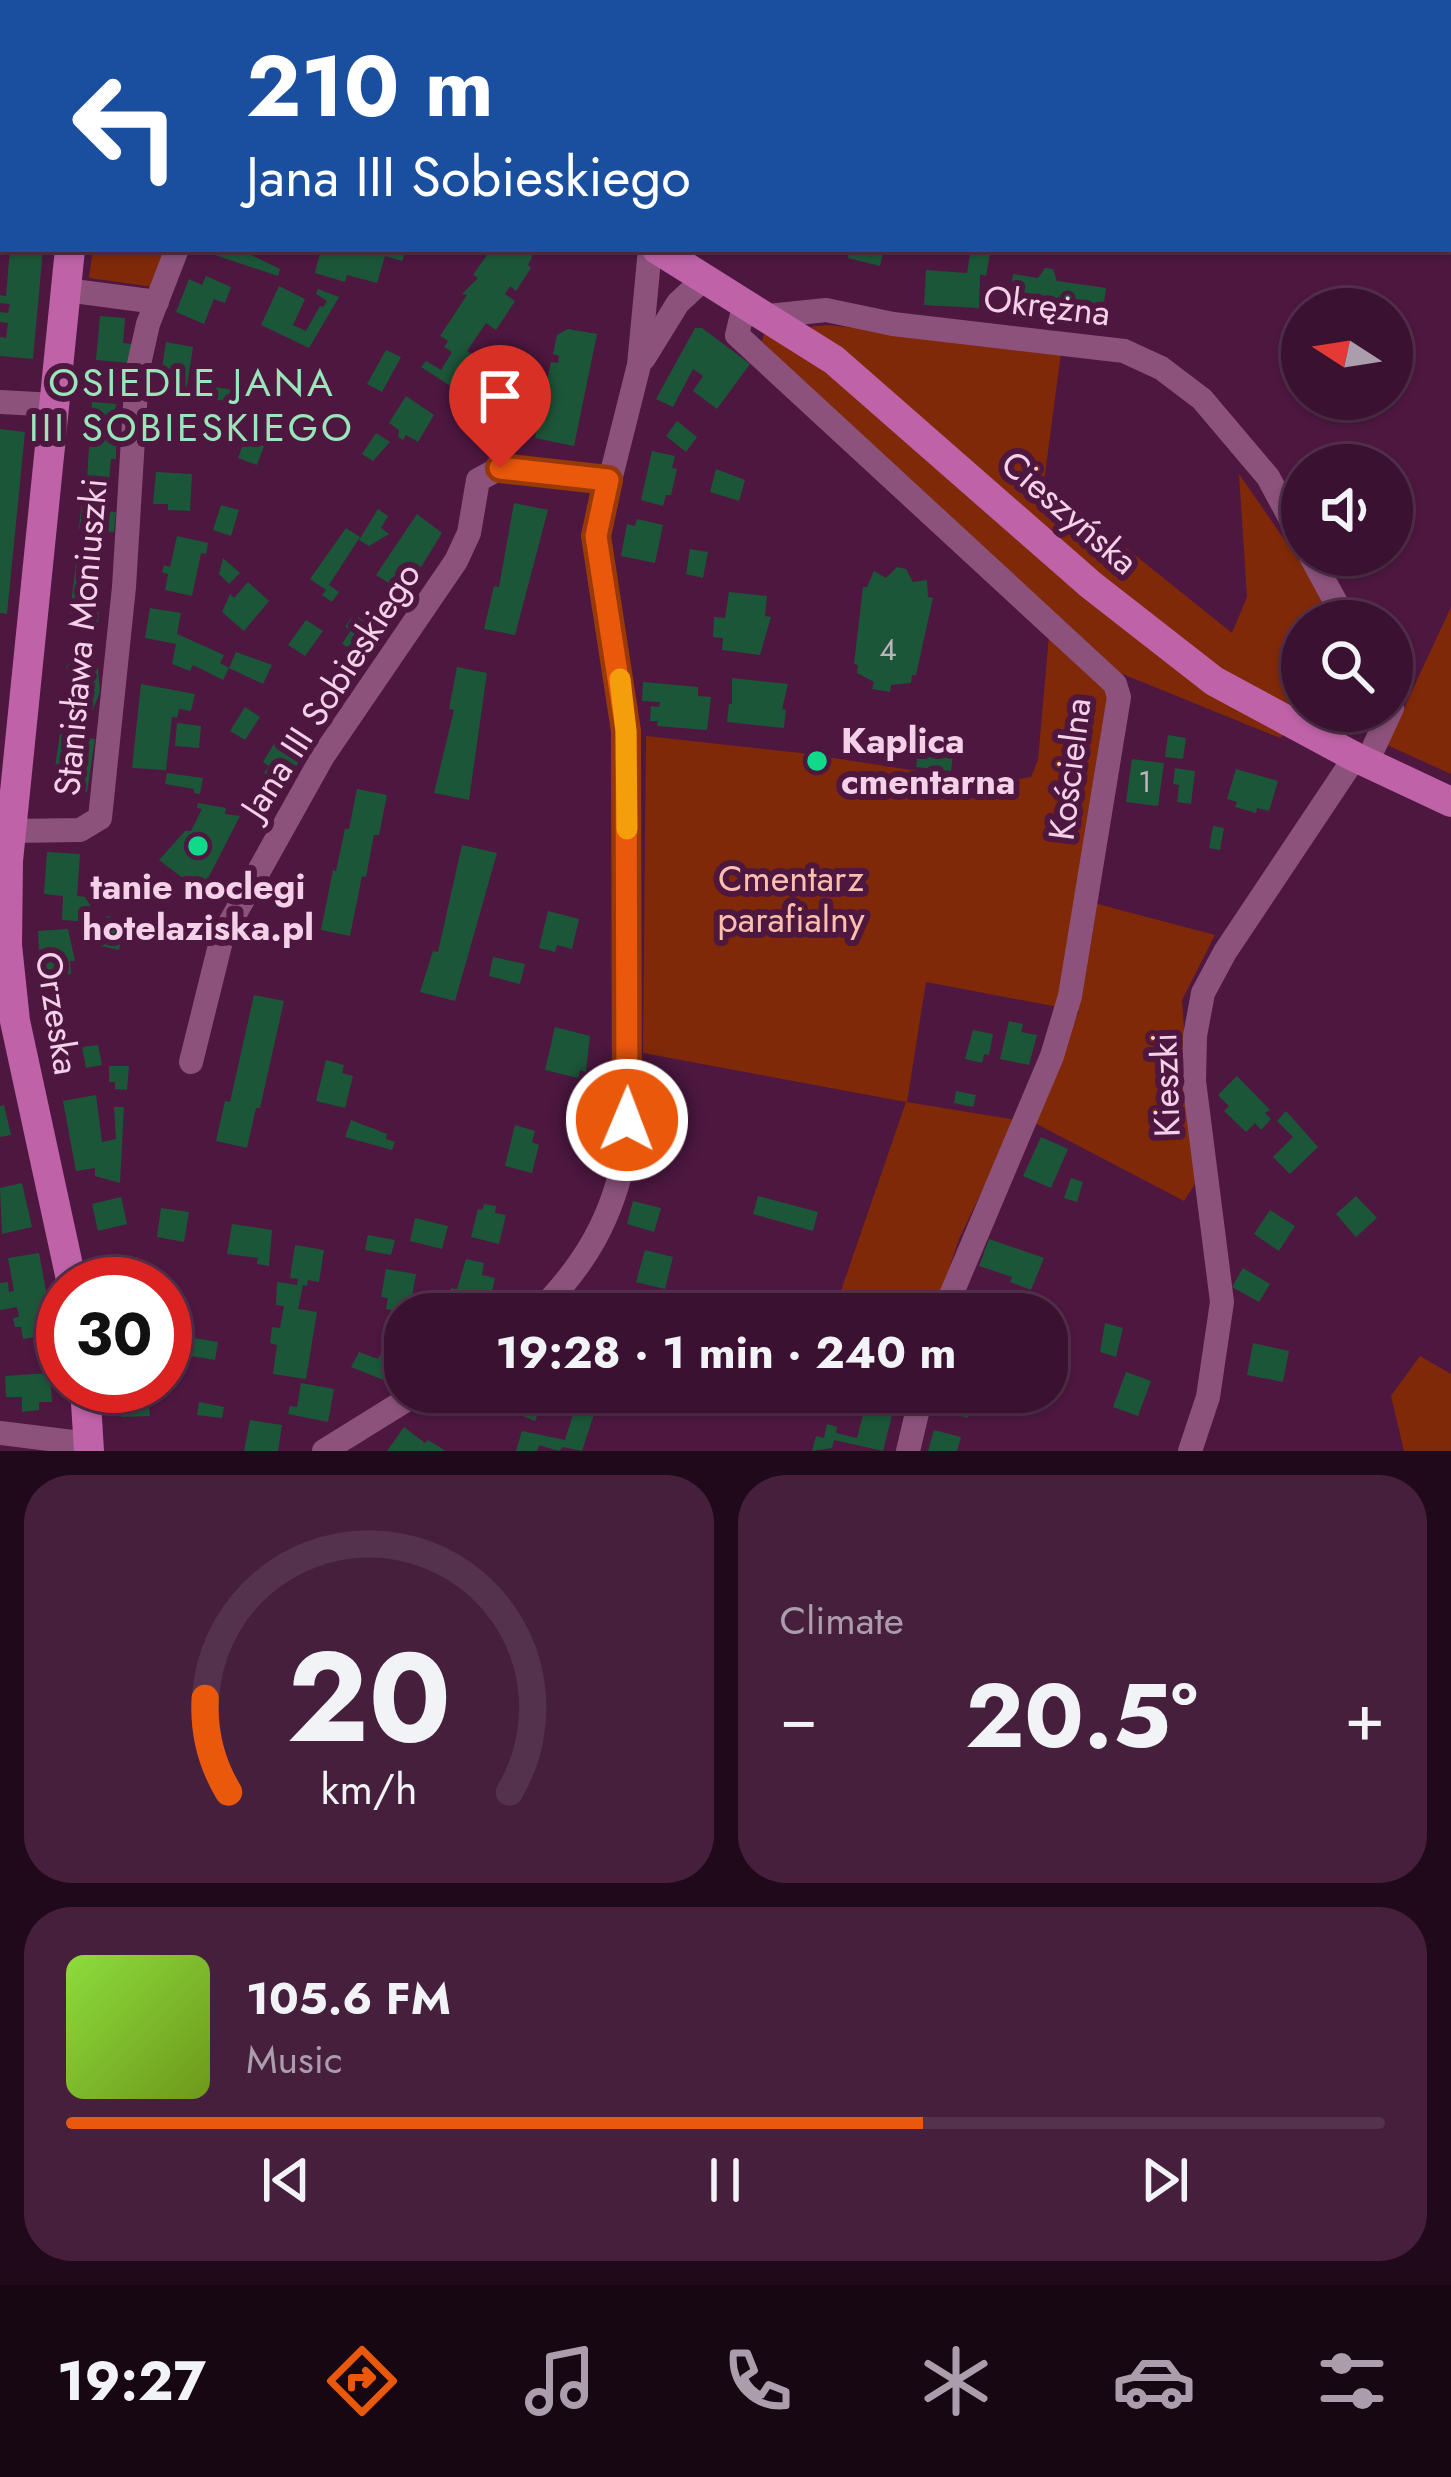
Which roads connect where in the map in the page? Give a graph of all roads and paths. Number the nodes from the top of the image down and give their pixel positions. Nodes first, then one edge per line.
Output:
1 (70, 252) edge
2 (176, 252) edge
3 (654, 252) edge
4 (659, 252) edge
5 (705, 278) junction
6 (65, 290) junction
7 (157, 302) junction
8 (757, 309) junction
9 (639, 365) junction
10 (0, 402) edge
11 (56, 405) junction
12 (608, 480) junction
13 (1281, 501) edge
14 (1378, 732) edge
15 (1361, 760) junction
16 (1451, 802) edge
17 (11, 831) junction
18 (191, 1062) dead end
19 (66, 1257) edge
20 (558, 1293) edge
21 (952, 1293) edge
22 (86, 1413) edge
23 (385, 1413) edge
24 (917, 1413) edge
25 (0, 1433) edge
26 (88, 1448) edge
27 (324, 1451) edge
28 (908, 1451) edge
29 (1190, 1451) edge

1 - 6 street, Orzeska
2 - 7 street
3 - 9 street
4 - 5 street, Cieszyńska
5 - 8 street, Cieszyńska
5 - 9 street
6 - 7 street
6 - 11 street, Orzeska
7 - 17 street, Stanisława Moniuszki
8 - 13 street, Okrężna
8 - 15 street, Cieszyńska
8 - 21 street, Kościelna
9 - 12 street
10 - 11 street
11 - 17 street, Orzeska
12 - 18 street, Jana III Sobieskiego
12 - 20 street
14 - 15 street
15 - 16 street, Cieszyńska
15 - 29 street, Kieszki
17 - 19 street, Orzeska
22 - 26 street
23 - 27 street
24 - 28 street
25 - 26 street

